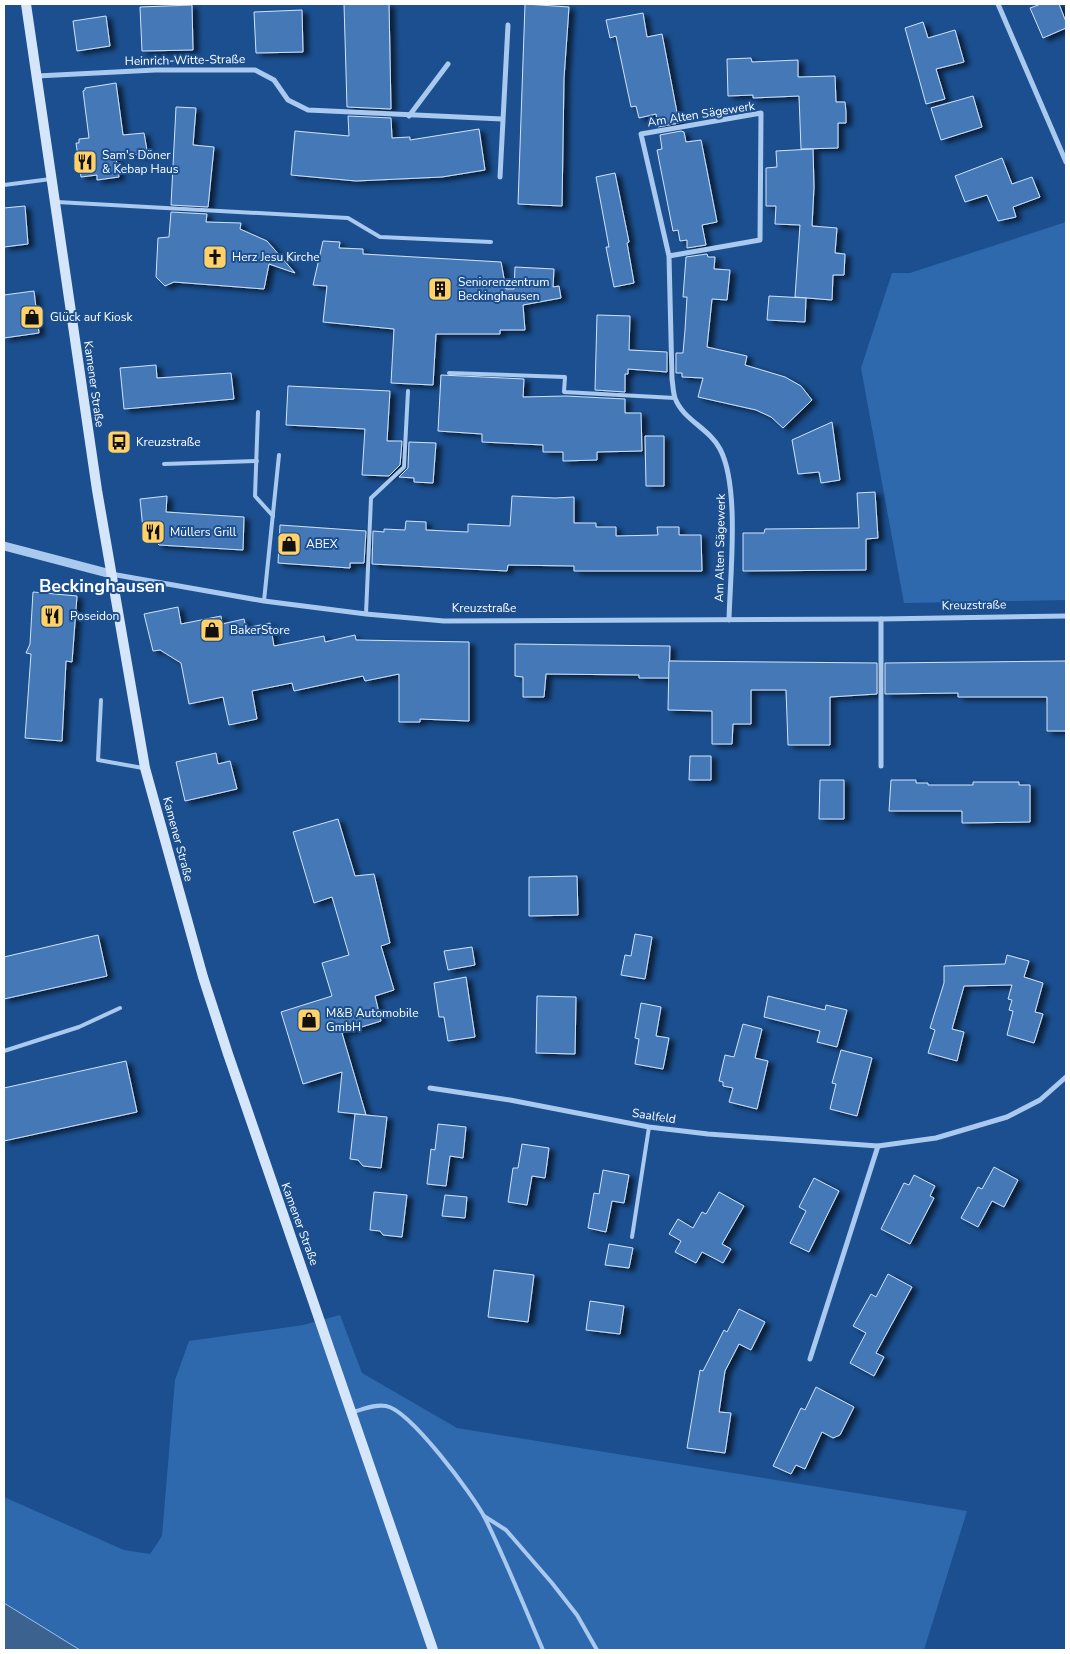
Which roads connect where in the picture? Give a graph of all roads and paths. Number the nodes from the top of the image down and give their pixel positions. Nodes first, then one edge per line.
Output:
1 (26, 4) edge
2 (998, 4) edge
3 (508, 25) dead end
4 (448, 64) dead end
5 (36, 76) junction
6 (409, 116) junction
7 (502, 119) junction
8 (1066, 162) edge
9 (500, 177) dead end
10 (51, 179) junction
11 (4, 185) edge
12 (54, 202) junction
13 (491, 242) dead end
14 (669, 256) junction
15 (449, 373) dead end
16 (408, 391) dead end
17 (675, 398) junction
18 (258, 412) dead end
19 (279, 455) dead end
20 (256, 461) junction
21 (164, 464) dead end
22 (273, 516) junction
23 (4, 546) edge
24 (112, 574) junction
25 (264, 601) junction
26 (366, 614) junction
27 (1066, 616) edge
28 (881, 619) junction
29 (729, 620) junction
30 (101, 700) dead end
31 (881, 766) dead end
32 (146, 768) junction
33 (120, 1008) dead end
34 (4, 1051) edge
35 (1066, 1077) edge
36 (430, 1088) dead end
37 (649, 1126) junction
38 (878, 1146) junction
39 (632, 1237) dead end
40 (810, 1359) dead end
41 (352, 1412) junction
42 (484, 1516) junction
43 (434, 1650) edge
44 (543, 1650) edge
45 (597, 1650) edge

1 - 5 main road, Kamener Straße
2 - 8 street
3 - 7 street
4 - 6 street
5 - 6 street, Heinrich-Witte-Straße
5 - 10 main road, Kamener Straße
6 - 7 street, Heinrich-Witte-Straße
7 - 9 street
10 - 11 lane
10 - 12 main road, Kamener Straße
12 - 13 lane
12 - 24 main road, Kamener Straße
14 - 14 street, Am Alten Sägewerk
14 - 17 street, Am Alten Sägewerk
15 - 17 lane
16 - 26 lane
17 - 29 street, Am Alten Sägewerk
18 - 20 lane
19 - 22 lane
20 - 21 lane
20 - 22 lane
22 - 25 lane
23 - 24 street, Kreuzstraße
24 - 25 street, Kreuzstraße
24 - 32 main road, Kamener Straße
25 - 26 street, Kreuzstraße
26 - 29 street, Kreuzstraße
27 - 28 street, Kreuzstraße
28 - 29 street, Kreuzstraße
28 - 31 street
30 - 32 lane
32 - 41 main road, Kamener Straße
33 - 34 lane
35 - 38 street, Saalfeld
36 - 37 street, Saalfeld
37 - 38 street, Saalfeld
37 - 39 lane
38 - 40 street
41 - 42 lane
41 - 43 main road, Kamener Straße
42 - 44 lane
42 - 45 lane

